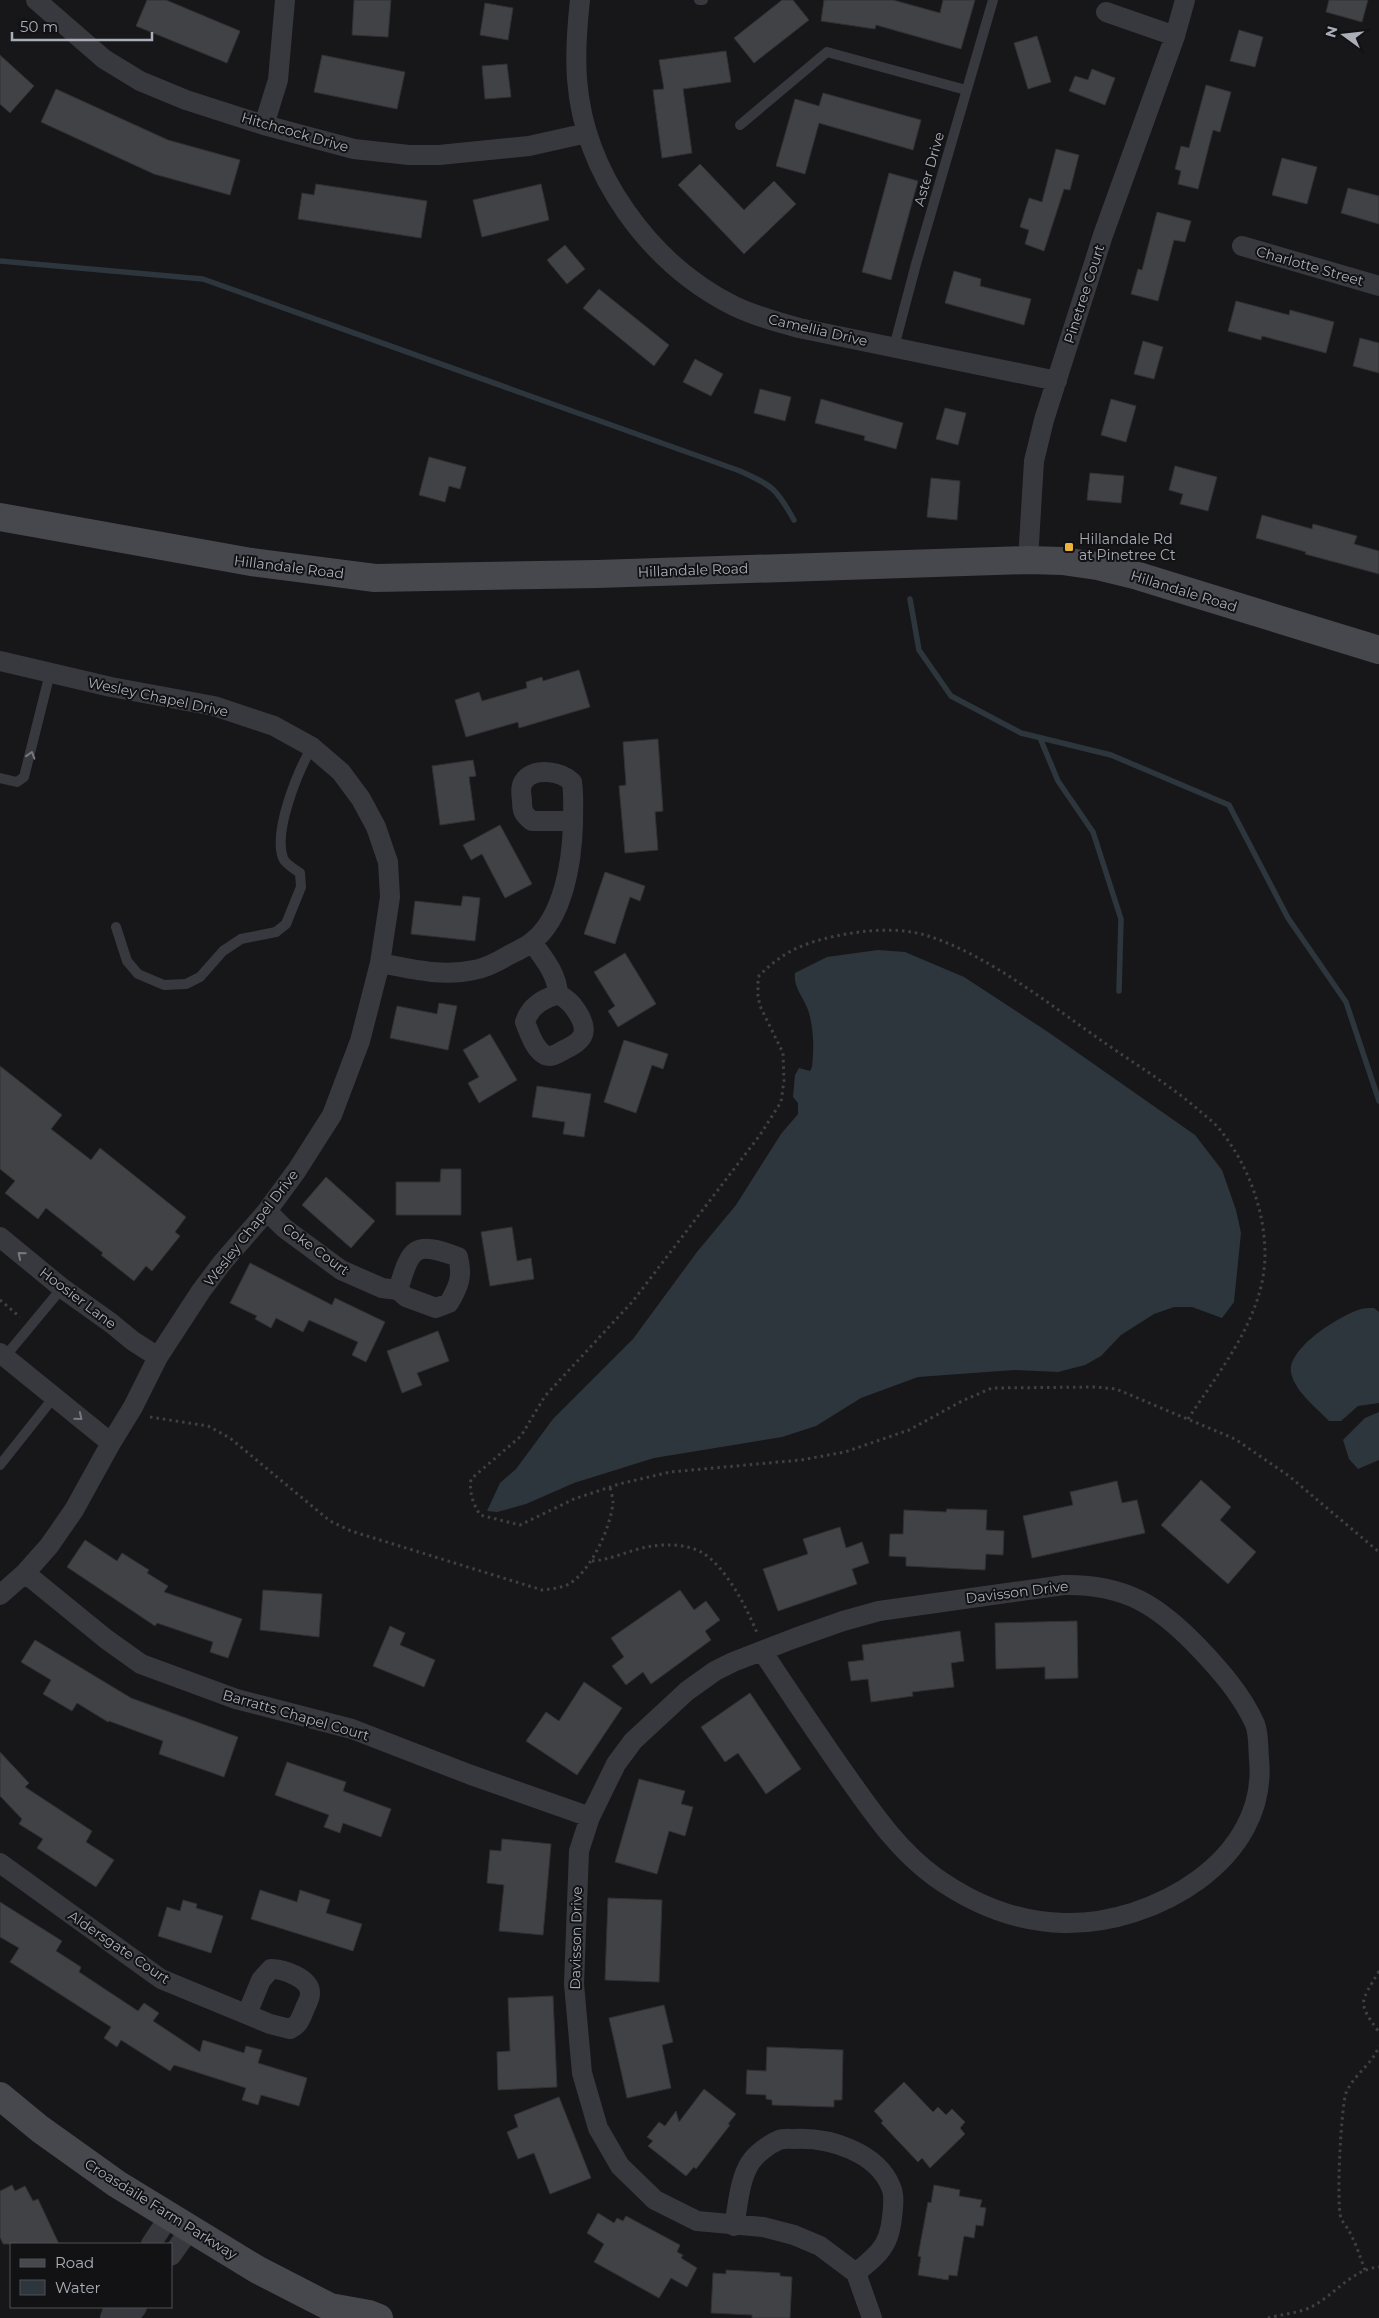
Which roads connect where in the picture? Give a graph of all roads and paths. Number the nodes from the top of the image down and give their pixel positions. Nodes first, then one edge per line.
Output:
1 (36, 0) edge
2 (285, 0) edge
3 (580, 0) edge
4 (699, 0) edge
5 (703, 0) edge
6 (993, 0) edge
7 (1186, 0) edge
8 (1106, 12) dead end
9 (1175, 36) junction
10 (966, 90) junction
11 (264, 125) junction
12 (740, 125) dead end
13 (587, 133) junction
14 (1242, 246) dead end
15 (1379, 286) edge
16 (894, 347) junction
17 (1057, 380) junction
18 (0, 517) edge
19 (1028, 560) junction
20 (1379, 650) edge
21 (0, 661) edge
22 (50, 673) junction
23 (312, 747) junction
24 (0, 778) edge
25 (573, 821) dead end
26 (116, 927) dead end
27 (532, 942) junction
28 (380, 963) junction
29 (558, 994) dead end
30 (267, 1211) junction
31 (0, 1237) edge
32 (62, 1288) junction
33 (398, 1290) dead end
34 (0, 1300) edge
35 (21, 1318) dead end
36 (158, 1357) junction
37 (2, 1358) edge
38 (54, 1397) junction
39 (150, 1417) dead end
40 (1188, 1419) junction
41 (111, 1442) junction
42 (0, 1465) edge
43 (610, 1487) junction
44 (1379, 1552) edge
45 (592, 1560) junction
46 (26, 1573) junction
47 (0, 1595) edge
48 (762, 1651) junction
49 (590, 1816) junction
50 (0, 1863) edge
51 (1379, 1971) edge
52 (247, 2014) dead end
53 (1379, 2032) edge
54 (1379, 2046) edge
55 (0, 2096) edge
56 (180, 2221) junction
57 (734, 2226) junction
58 (152, 2243) edge
59 (172, 2252) edge
60 (1379, 2267) edge
61 (1365, 2270) junction
62 (856, 2273) junction
63 (337, 2313) edge
64 (379, 2318) edge
65 (872, 2318) edge
66 (1268, 2318) edge

1 - 11 street, Hitchcock Drive
2 - 11 street
3 - 13 street, Camellia Drive
4 - 5 lane
6 - 10 lane, Aster Drive
7 - 9 street, Pinetree Court
8 - 9 street
9 - 17 street, Pinetree Court
10 - 12 lane
10 - 16 lane, Aster Drive
11 - 13 street, Hitchcock Drive
13 - 16 street, Camellia Drive
14 - 15 street, Charlotte Street
16 - 17 street, Camellia Drive
17 - 19 street, Pinetree Court
18 - 19 street, Hillandale Road
19 - 20 street, Hillandale Road
21 - 22 street, Wesley Chapel Drive
22 - 23 street, Wesley Chapel Drive
24 -> 22 lane
23 - 26 lane
23 - 28 street, Wesley Chapel Drive
25 - 27 street
27 - 28 street
27 - 29 street
28 - 30 street, Wesley Chapel Drive
30 - 33 street, Coke Court
30 - 36 street, Wesley Chapel Drive
32 -> 31 street, Hoosier Lane
32 - 36 street, Hoosier Lane
32 - 37 lane
34 - 35 path
36 - 41 street, Wesley Chapel Drive
37 - 38 street
38 -> 41 street
38 - 42 lane
39 - 45 path
40 - 43 path
40 - 43 path
40 - 44 path
41 - 46 street, Wesley Chapel Drive
43 - 45 path
45 - 48 path
46 - 47 street, Wesley Chapel Drive
46 - 49 street, Barratts Chapel Court
48 - 48 street, Davisson Drive
48 - 49 street, Davisson Drive
49 - 57 street, Davisson Drive
50 - 52 street, Aldersgate Court
51 - 53 path
54 - 61 path
55 - 56 street, Croasdaile Farm Parkway
56 - 58 street
56 - 59 street
56 - 63 street, Croasdaile Farm Parkway
57 - 62 street, Davisson Drive
57 - 62 street
60 - 61 path
61 - 66 path
62 - 65 street
63 - 64 street, Croasdaile Farm Parkway

